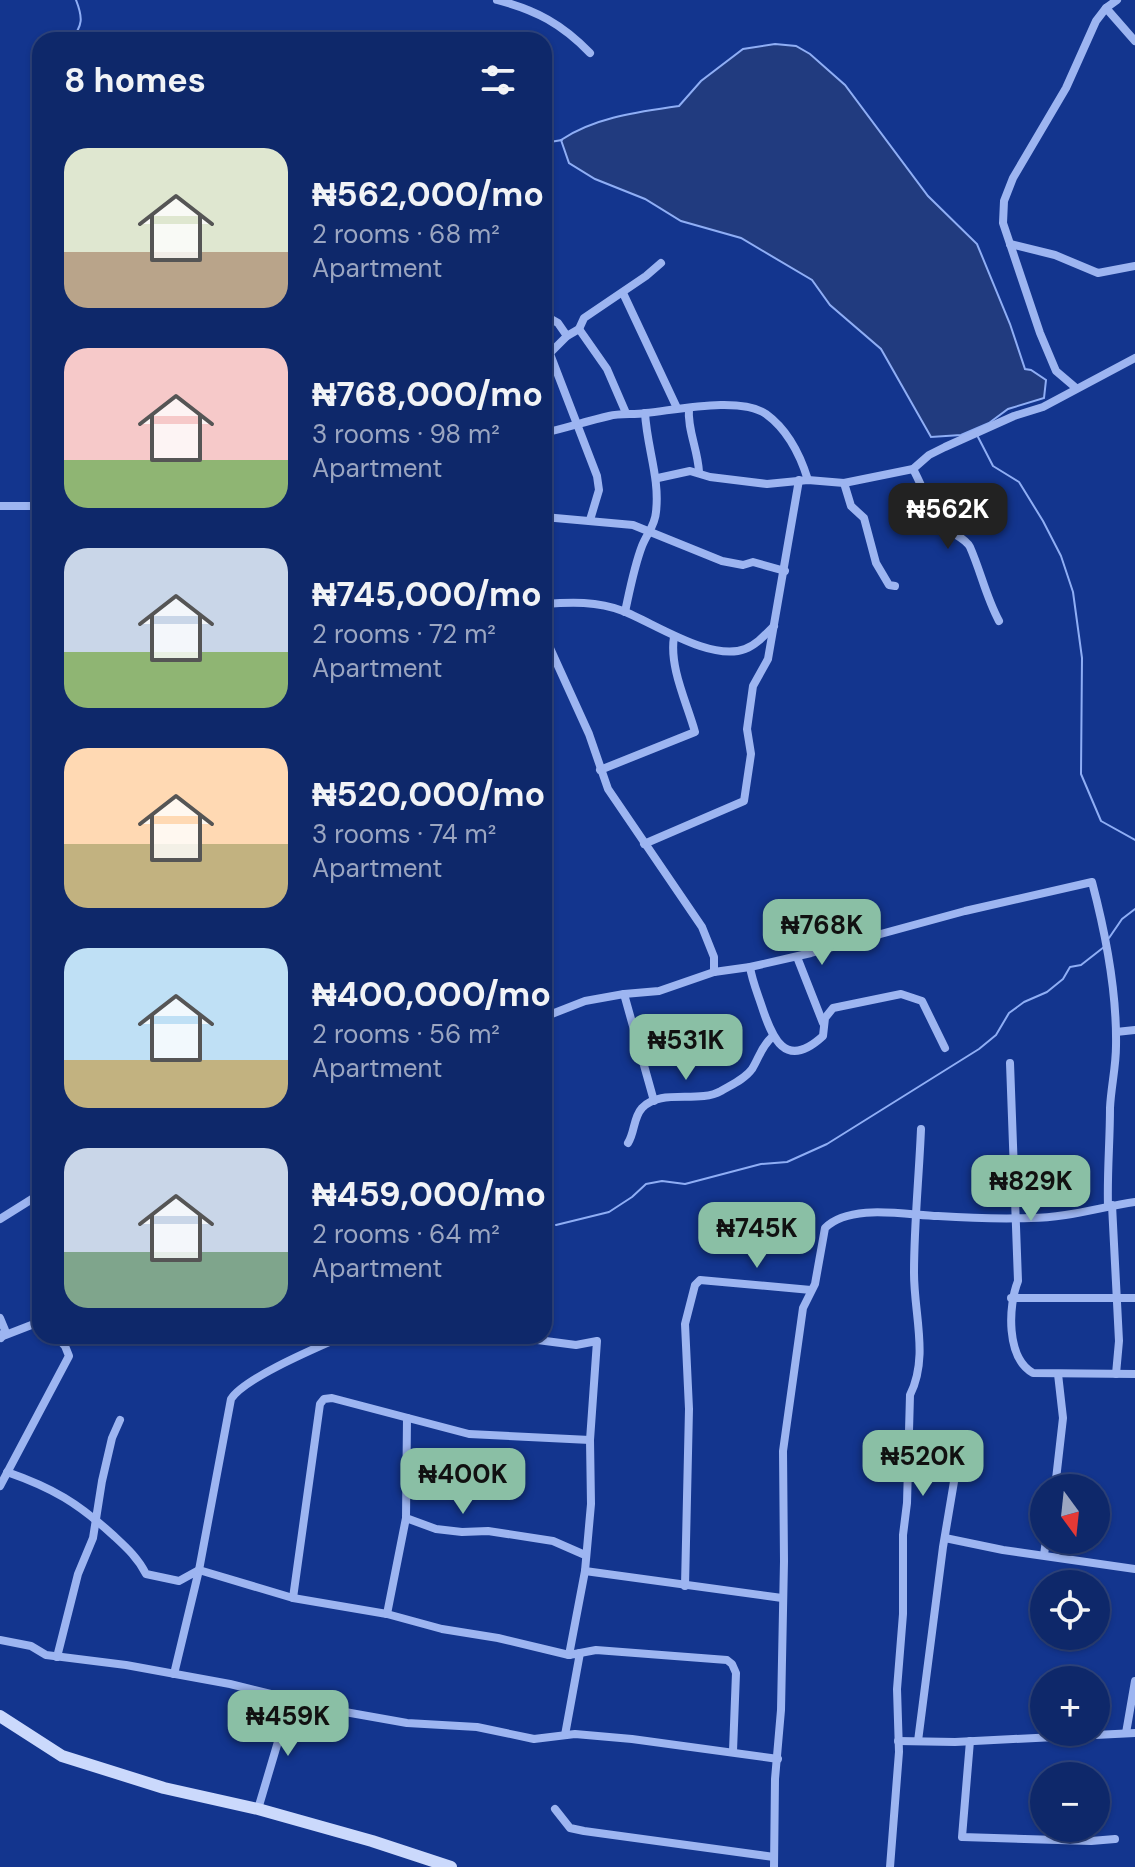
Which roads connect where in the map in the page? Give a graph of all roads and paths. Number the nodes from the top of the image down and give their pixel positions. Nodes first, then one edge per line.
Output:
1 (497, 0) edge
2 (1117, 0) edge
3 (1106, 8) junction
4 (1135, 41) edge
5 (590, 53) dead end
6 (1010, 244) junction
7 (661, 263) dead end
8 (1135, 266) edge
9 (623, 293) junction
10 (552, 320) edge
11 (579, 329) junction
12 (567, 336) junction
13 (552, 351) edge
14 (1134, 361) edge
15 (552, 367) edge
16 (1076, 388) junction
17 (677, 408) junction
18 (689, 408) junction
19 (626, 413) junction
20 (645, 413) junction
21 (578, 424) junction
22 (552, 431) edge
23 (913, 469) junction
24 (699, 472) junction
25 (658, 478) junction
26 (804, 480) junction
27 (844, 483) junction
28 (0, 506) edge
29 (32, 506) edge
30 (552, 518) edge
31 (590, 520) junction
32 (652, 531) junction
33 (785, 571) junction
34 (895, 586) dead end
35 (552, 603) edge
36 (625, 612) junction
37 (999, 621) dead end
38 (774, 626) junction
39 (674, 637) junction
40 (552, 653) edge
41 (600, 770) junction
42 (644, 844) junction
43 (797, 957) junction
44 (750, 967) junction
45 (714, 972) junction
46 (624, 994) junction
47 (552, 1014) edge
48 (823, 1024) junction
49 (1135, 1030) edge
50 (1116, 1032) junction
51 (772, 1037) junction
52 (945, 1048) dead end
53 (1010, 1063) dead end
54 (654, 1101) junction
55 (921, 1129) dead end
56 (628, 1143) dead end
57 (32, 1199) edge
58 (1135, 1202) edge
59 (1110, 1206) junction
60 (917, 1215) junction
61 (1014, 1218) junction
62 (0, 1219) edge
63 (811, 1290) junction
64 (1011, 1298) junction
65 (1135, 1298) edge
66 (1117, 1299) junction
67 (0, 1318) edge
68 (32, 1325) edge
69 (2, 1337) edge
70 (552, 1342) edge
71 (63, 1344) edge
72 (325, 1344) edge
73 (1058, 1374) junction
74 (1116, 1374) junction
75 (1135, 1374) edge
76 (407, 1418) junction
77 (120, 1420) dead end
78 (590, 1440) junction
79 (960, 1446) dead end
80 (0, 1461) edge
81 (8, 1470) junction
82 (1057, 1474) edge
83 (0, 1486) edge
84 (406, 1518) junction
85 (96, 1520) junction
86 (945, 1538) junction
87 (585, 1555) junction
88 (1044, 1555) joint
89 (1135, 1569) edge
90 (199, 1570) junction
91 (585, 1571) junction
92 (685, 1586) junction
93 (293, 1598) junction
94 (782, 1598) junction
95 (387, 1614) junction
96 (0, 1640) edge
97 (580, 1653) junction
98 (569, 1655) junction
99 (57, 1657) junction
100 (174, 1674) junction
101 (1135, 1681) edge
102 (291, 1698) junction
103 (0, 1716) edge
104 (1131, 1733) edge
105 (565, 1735) junction
106 (898, 1741) junction
107 (918, 1741) junction
108 (970, 1741) junction
109 (733, 1751) junction
110 (778, 1759) junction
111 (258, 1809) junction
112 (555, 1809) dead end
113 (1115, 1839) dead end
114 (774, 1862) edge
115 (451, 1867) edge
116 (890, 1867) edge

1 - 5 street
2 - 3 street
3 - 4 street
3 - 6 street
6 - 8 street
6 - 16 street
7 - 9 street
9 - 11 street
9 - 17 street
10 - 12 street
11 - 12 street
11 - 19 street
12 - 13 street
14 - 16 street
15 - 21 street
16 - 23 street
17 - 18 street
17 - 20 street
18 - 24 street
18 - 26 street
19 - 20 street
19 - 21 street
20 - 25 street
21 - 22 street
21 - 31 street
23 - 27 street
23 - 37 street
24 - 25 street
24 - 26 street
25 - 32 street
26 - 27 street
26 - 33 street
27 - 34 street
28 - 29 street
30 - 31 street
31 - 32 street
32 - 33 street
32 - 36 street
33 - 38 street
35 - 36 street
36 - 39 street
38 - 39 street
38 - 42 street
39 - 41 street
40 - 41 street
41 - 42 street
42 - 45 street
43 - 44 street
43 - 48 street
43 - 50 street
44 - 45 street
44 - 51 street
45 - 46 street
46 - 47 street
46 - 54 street
48 - 51 street
48 - 52 street
49 - 50 street
50 - 59 street
51 - 54 street
53 - 61 street
54 - 56 street
55 - 60 street
57 - 62 street
58 - 59 street
59 - 61 street
59 - 66 street
60 - 61 street
60 - 63 street
60 - 106 street
61 - 64 street
63 - 92 street
63 - 94 street
64 - 66 street
64 - 73 street
65 - 66 street
66 - 74 street
67 - 69 street
68 - 69 street
70 - 78 street
71 - 81 street
72 - 90 street
73 - 74 street
73 - 82 street
74 - 75 street
76 - 78 street
76 - 84 street
76 - 93 street
77 - 85 street
78 - 87 street
79 - 86 street
80 - 81 street
81 - 83 street
81 - 85 street
84 - 87 street
84 - 95 street
85 - 90 street
85 - 99 street
86 - 88 street
86 - 107 street
87 - 91 street
88 - 89 street
90 - 93 street
90 - 100 street
91 - 92 street
91 - 98 street
92 - 94 street
93 - 95 street
94 - 110 street
95 - 98 street
96 - 99 street
97 - 98 street
97 - 105 street
97 - 109 street
99 - 100 street
100 - 102 street
101 - 104 street
102 - 105 street
102 - 111 street
103 - 111 street
104 - 108 street
105 - 109 street
106 - 107 street
106 - 116 street
107 - 108 street
108 - 113 street
109 - 110 street
110 - 114 street
111 - 115 street
112 - 114 street

